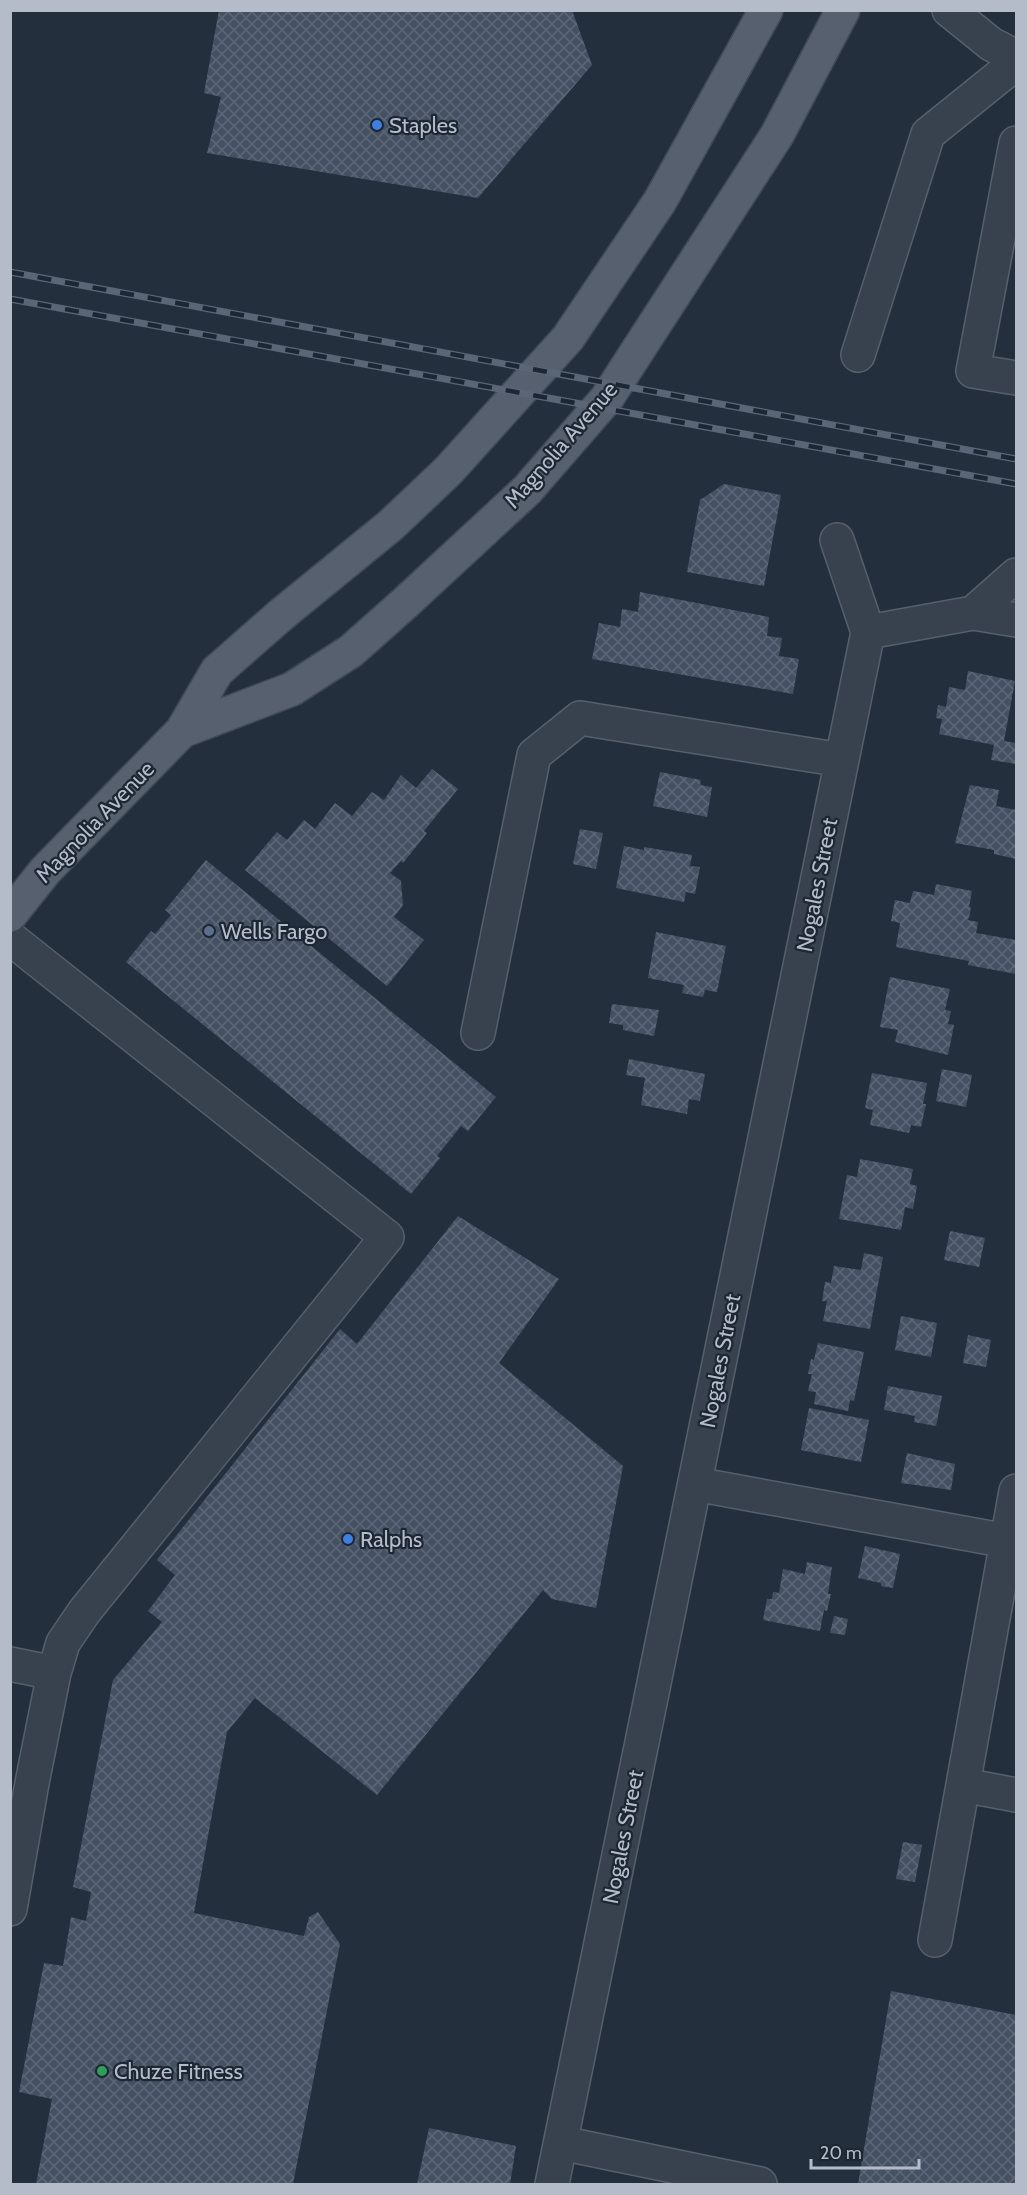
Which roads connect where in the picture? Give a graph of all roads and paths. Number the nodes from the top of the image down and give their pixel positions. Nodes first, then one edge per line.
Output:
1 (766, 10) edge
2 (843, 10) edge
3 (949, 10) edge
4 (1017, 57) edge
5 (1017, 63) edge
6 (1017, 143) edge
7 (858, 355) dead end
8 (1017, 378) edge
9 (837, 540) dead end
10 (1017, 575) edge
11 (973, 614) junction
12 (1017, 620) edge
13 (868, 632) junction
14 (182, 731) junction
15 (842, 760) junction
16 (10, 915) edge
17 (10, 938) edge
18 (478, 1033) dead end
19 (695, 1484) junction
20 (1017, 1491) edge
21 (1007, 1541) junction
22 (10, 1664) edge
23 (54, 1673) junction
24 (963, 1785) junction
25 (1017, 1795) edge
26 (10, 1909) edge
27 (935, 1940) dead end
28 (561, 2144) junction
29 (552, 2184) edge
30 (760, 2184) edge

1 - 14 main road, Magnolia Avenue
2 - 14 main road, Magnolia Avenue
3 - 4 street
5 - 7 street
6 - 8 street
9 - 13 street
10 - 11 street
11 - 12 street
11 - 13 street
13 - 15 street, Nogales Street
14 - 16 main road, Magnolia Avenue
15 - 18 street
15 - 19 street, Nogales Street
17 - 23 street
19 - 21 street
19 - 28 street, Nogales Street
20 - 21 street
21 - 24 street
22 - 23 street
23 - 26 street
24 - 25 street
24 - 27 street
28 - 29 street, Nogales Street
28 - 30 street

